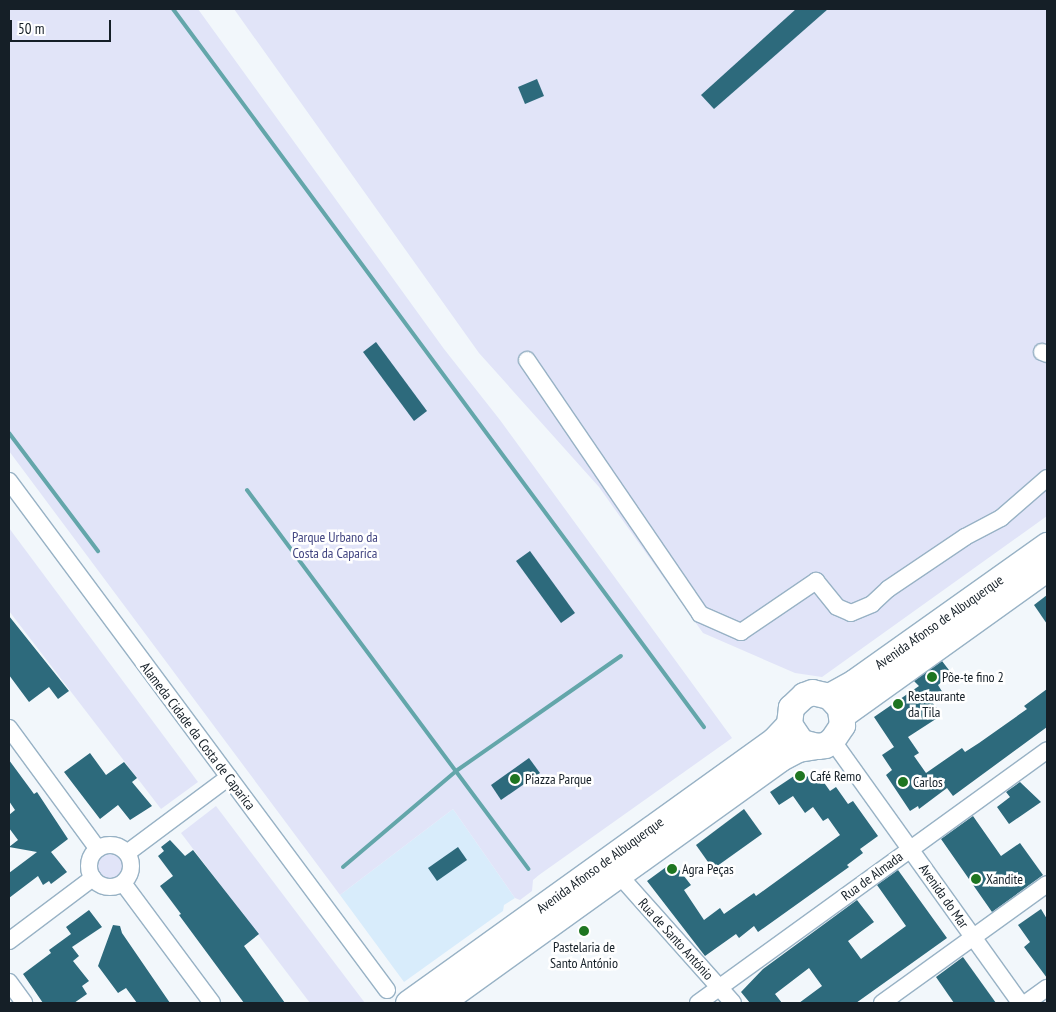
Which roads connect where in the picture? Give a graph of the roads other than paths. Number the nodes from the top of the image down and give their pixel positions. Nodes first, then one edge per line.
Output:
1 (527, 360) dead end
2 (1047, 478) edge
3 (9, 482) edge
4 (1047, 545) edge
5 (1047, 568) edge
6 (836, 706) junction
7 (789, 724) junction
8 (9, 728) edge
9 (825, 743) junction
10 (1047, 750) edge
11 (229, 777) junction
12 (910, 848) junction
13 (98, 849) junction
14 (127, 853) junction
15 (618, 875) junction
16 (93, 878) junction
17 (123, 883) junction
18 (1047, 884) edge
19 (974, 938) junction
20 (9, 941) edge
21 (9, 982) edge
22 (719, 988) junction
23 (1047, 988) edge
24 (388, 990) dead end
25 (24, 1003) edge
26 (212, 1003) edge
27 (408, 1003) edge
28 (440, 1003) edge
29 (698, 1003) edge
30 (733, 1003) edge
31 (882, 1003) edge
32 (1020, 1003) edge
33 (1026, 1003) edge

1 - 2 street
3 - 11 street, Alameda Cidade da Costa de Caparica
4 - 6 main road, Avenida Afonso de Albuquerque
5 - 6 main road, Avenida Afonso de Albuquerque
6 - 7 main road, Avenida Afonso de Albuquerque
6 - 9 main road
7 - 9 main road
7 - 27 main road, Avenida Afonso de Albuquerque
8 - 13 street
9 - 12 street, Avenida do Mar
9 - 15 main road, Avenida Afonso de Albuquerque
10 - 12 street, Rua de Almada
11 - 14 street
11 - 24 street, Alameda Cidade da Costa de Caparica
12 - 19 street, Avenida do Mar
12 - 22 street, Rua de Almada
13 - 14 street
13 - 16 street
14 - 17 street
15 - 22 street, Rua de Santo António
15 - 28 main road, Avenida Afonso de Albuquerque
16 - 17 street
16 - 20 street
17 - 26 street
18 - 19 street
19 - 31 street
19 - 32 street, Avenida do Mar
21 - 25 street
22 - 29 street, Rua de Almada
22 - 30 street, Rua de Santo António
23 - 33 street

